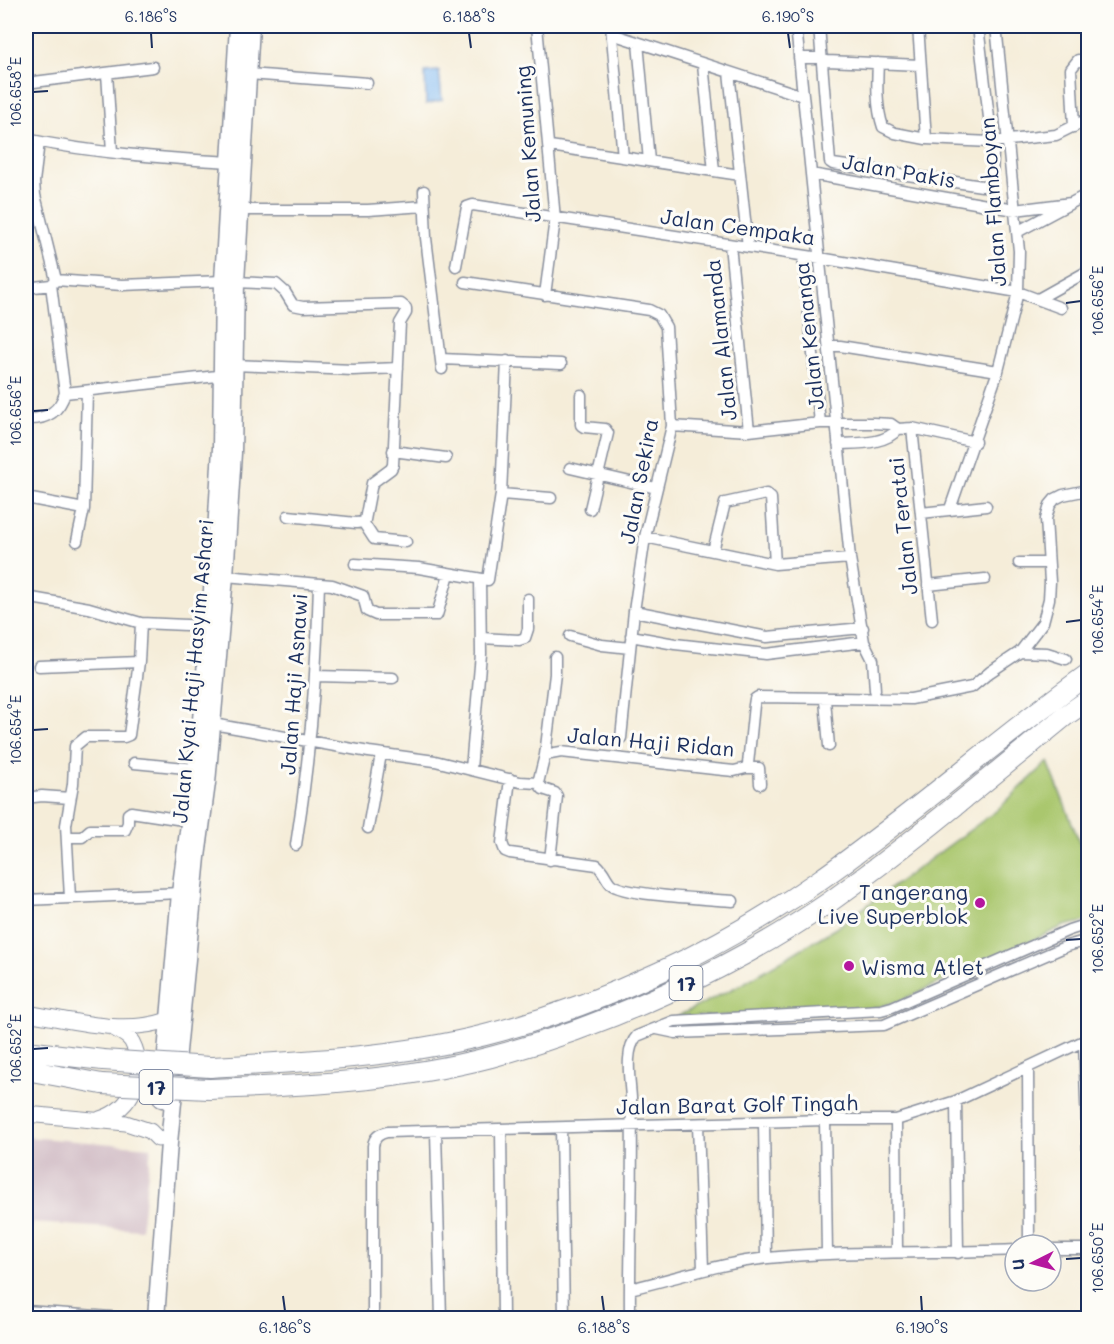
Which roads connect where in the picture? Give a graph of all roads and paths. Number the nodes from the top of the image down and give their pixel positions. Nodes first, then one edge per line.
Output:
1 (238, 26) edge
2 (251, 26) edge
3 (537, 26) edge
4 (796, 26) edge
5 (819, 26) edge
6 (918, 26) edge
7 (978, 26) edge
8 (996, 26) edge
9 (612, 30) edge
10 (638, 43) junction
11 (800, 61) junction
12 (823, 61) junction
13 (1089, 62) edge
14 (878, 63) junction
15 (703, 64) junction
16 (920, 65) junction
17 (153, 67) dead end
18 (729, 72) junction
19 (107, 73) junction
20 (249, 75) junction
21 (26, 83) edge
22 (367, 83) dead end
23 (803, 96) junction
24 (1089, 119) edge
25 (1074, 127) junction
26 (26, 139) edge
27 (926, 139) junction
28 (1009, 140) junction
29 (39, 142) junction
30 (991, 142) junction
31 (550, 147) junction
32 (112, 152) junction
33 (623, 157) junction
34 (649, 161) junction
35 (230, 162) junction
36 (714, 171) junction
37 (811, 174) junction
38 (741, 175) junction
39 (947, 182) junction
40 (424, 191) dead end
41 (1089, 194) edge
42 (945, 197) junction
43 (1071, 203) junction
44 (424, 206) junction
45 (240, 210) junction
46 (1015, 210) junction
47 (555, 219) junction
48 (1017, 232) junction
49 (730, 245) junction
50 (748, 247) junction
51 (803, 256) junction
52 (820, 258) junction
53 (456, 266) dead end
54 (1089, 271) edge
55 (229, 282) junction
56 (465, 282) dead end
57 (54, 283) junction
58 (26, 288) edge
59 (1018, 292) junction
60 (545, 295) junction
61 (1038, 299) junction
62 (1061, 308) dead end
63 (829, 346) junction
64 (507, 361) junction
65 (561, 364) dead end
66 (398, 368) junction
67 (998, 371) junction
68 (230, 372) junction
69 (87, 391) junction
70 (65, 393) junction
71 (581, 395) dead end
72 (26, 420) edge
73 (836, 422) junction
74 (820, 423) junction
75 (672, 426) junction
76 (912, 428) junction
77 (898, 429) junction
78 (749, 431) junction
79 (975, 442) junction
80 (838, 444) junction
81 (393, 451) junction
82 (446, 458) dead end
83 (570, 468) dead end
84 (600, 475) junction
85 (656, 488) junction
86 (1089, 490) edge
87 (501, 494) junction
88 (26, 498) edge
89 (551, 498) dead end
90 (987, 506) dead end
91 (84, 509) junction
92 (590, 509) dead end
93 (950, 509) junction
94 (921, 513) junction
95 (288, 516) dead end
96 (363, 522) junction
97 (645, 537) junction
98 (77, 541) dead end
99 (406, 542) dead end
100 (713, 551) junction
101 (850, 558) junction
102 (1019, 563) dead end
103 (1048, 563) junction
104 (355, 564) dead end
105 (775, 564) junction
106 (449, 574) junction
107 (225, 576) junction
108 (480, 579) junction
109 (985, 579) dead end
110 (320, 584) junction
111 (928, 585) junction
112 (26, 597) edge
113 (528, 599) dead end
114 (634, 611) junction
115 (932, 620) dead end
116 (141, 623) junction
117 (209, 626) junction
118 (863, 628) junction
119 (570, 636) dead end
120 (767, 637) junction
121 (481, 638) junction
122 (631, 642) junction
123 (864, 642) junction
124 (1020, 652) junction
125 (766, 654) junction
126 (555, 657) dead end
127 (1066, 659) dead end
128 (139, 662) junction
129 (39, 666) dead end
130 (1089, 674) edge
131 (316, 676) junction
132 (393, 678) dead end
133 (875, 690) dead end
134 (825, 700) junction
135 (1089, 700) edge
136 (213, 724) junction
137 (621, 738) dead end
138 (311, 741) junction
139 (829, 746) dead end
140 (381, 754) junction
141 (545, 755) junction
142 (134, 763) dead end
143 (746, 768) junction
144 (471, 769) junction
145 (196, 770) junction
146 (510, 779) junction
147 (538, 783) junction
148 (760, 784) dead end
149 (26, 798) edge
150 (70, 798) junction
151 (190, 820) junction
152 (368, 828) dead end
153 (67, 837) junction
154 (296, 845) dead end
155 (550, 860) junction
156 (180, 893) junction
157 (70, 898) junction
158 (26, 900) edge
159 (733, 901) dead end
160 (1089, 924) edge
161 (1089, 940) edge
162 (26, 1013) edge
163 (168, 1020) junction
164 (110, 1027) junction
165 (657, 1029) junction
166 (1086, 1040) edge
167 (26, 1051) edge
168 (1028, 1068) junction
169 (26, 1070) edge
170 (956, 1101) junction
171 (26, 1114) edge
172 (96, 1120) junction
173 (825, 1120) junction
174 (896, 1120) junction
175 (764, 1122) junction
176 (698, 1124) junction
177 (632, 1126) junction
178 (561, 1128) junction
179 (501, 1130) junction
180 (436, 1132) junction
181 (158, 1139) junction
182 (1089, 1158) edge
183 (1029, 1233) edge
184 (1063, 1249) edge
185 (1089, 1249) edge
186 (1003, 1251) edge
187 (897, 1252) junction
188 (958, 1253) junction
189 (827, 1254) junction
190 (766, 1258) junction
191 (703, 1269) junction
192 (630, 1289) junction
193 (26, 1311) edge
194 (125, 1318) edge
195 (145, 1318) edge
196 (156, 1318) edge
197 (373, 1318) edge
198 (441, 1318) edge
199 (503, 1318) edge
200 (564, 1318) edge
201 (630, 1318) edge

1 - 35 main road, Jalan Kyai Haji Hasyim Ashari
2 - 20 main road, Jalan Kyai Haji Hasyim Ashari
3 - 31 street, Jalan Kemuning
4 - 11 street, Jalan Kenanga
5 - 12 street
6 - 16 street
7 - 30 street
8 - 28 street, Jalan Flamboyan
9 - 10 street
9 - 33 street
10 - 15 street
10 - 34 street
11 - 12 street
11 - 23 street, Jalan Kenanga
12 - 14 street
12 - 39 street
13 - 25 street
14 - 16 street
14 - 27 street
15 - 18 street
15 - 36 street
16 - 27 street
17 - 19 street
18 - 23 street
18 - 38 street
19 - 21 street
19 - 32 street
20 - 22 street
20 - 45 main road, Jalan Kyai Haji Hasyim Ashari
23 - 37 street, Jalan Kenanga
24 - 25 street
25 - 28 street
26 - 29 street
27 - 30 street
28 - 30 street
28 - 46 street, Jalan Flamboyan
29 - 32 street
29 - 57 street
30 - 39 street
31 - 33 street
31 - 47 street, Jalan Kemuning
32 - 35 street
33 - 34 street
34 - 36 street
35 - 55 main road, Jalan Kyai Haji Hasyim Ashari
36 - 38 street
37 - 42 street, Jalan Pakis
37 - 52 street, Jalan Kenanga
38 - 50 street
39 - 42 street
40 - 44 street
41 - 43 street
42 - 46 street, Jalan Pakis
43 - 46 street, Jalan Pakis
43 - 48 street
44 - 45 street
44 - 64 street
45 - 55 main road, Jalan Kyai Haji Hasyim Ashari
46 - 48 street, Jalan Flamboyan
47 - 49 street, Jalan Cempaka
47 - 53 street, Jalan Cempaka
47 - 60 street, Jalan Kemuning
48 - 59 street, Jalan Flamboyan
49 - 50 street, Jalan Cempaka
49 - 78 street, Jalan Alamanda
50 - 51 street, Jalan Cempaka
51 - 52 street, Jalan Cempaka
51 - 74 street
52 - 59 street, Jalan Cempaka
52 - 63 street, Jalan Kenanga
54 - 61 street
55 - 57 street
55 - 66 street
55 - 68 main road, Jalan Kyai Haji Hasyim Ashari
56 - 60 street, Jalan Sekira
57 - 58 street
57 - 70 street
59 - 61 street, Jalan Cempaka
59 - 67 street, Jalan Flamboyan
60 - 75 street, Jalan Sekira
61 - 62 street, Jalan Cempaka
63 - 67 street
63 - 73 street, Jalan Kenanga
64 - 65 street
64 - 87 street
66 - 68 street
66 - 81 street
67 - 79 street, Jalan Flamboyan
68 - 69 street
68 - 107 main road, Jalan Kyai Haji Hasyim Ashari
68 - 117 main road, Jalan Kyai Haji Hasyim Ashari
69 - 70 street
69 - 91 street
70 - 72 street
71 - 84 street
73 - 74 street
73 - 77 street
73 - 80 street, Jalan Kenanga
74 - 78 street
75 - 78 street
75 - 85 street, Jalan Sekira
76 - 77 street
76 - 79 street
76 - 94 street, Jalan Teratai
77 - 80 street
79 - 93 street, Jalan Flamboyan
80 - 101 street, Jalan Kenanga
81 - 82 street
81 - 96 street
83 - 84 street
84 - 85 street
84 - 92 street
85 - 97 street, Jalan Sekira
86 - 103 street, Jalan Haji Ridan
87 - 89 street
87 - 108 street
88 - 91 street
90 - 93 street
91 - 98 street
93 - 94 street
94 - 111 street, Jalan Teratai
95 - 96 street
96 - 99 street
97 - 100 street
97 - 114 street, Jalan Sekira
100 - 105 street
100 - 105 street
101 - 105 street
101 - 118 street, Jalan Kenanga
102 - 103 street
103 - 124 street, Jalan Haji Ridan
104 - 106 street
106 - 108 street
106 - 110 street
107 - 110 street, Jalan Haji Asnawi
107 - 136 main road, Jalan Kyai Haji Hasyim Ashari
108 - 121 street
109 - 111 street
110 - 131 street, Jalan Haji Asnawi
111 - 115 street, Jalan Teratai
112 - 116 street
113 - 121 street
114 - 120 street
114 - 122 street, Jalan Sekira
116 - 117 street
116 - 128 street
117 - 145 main road, Jalan Kyai Haji Hasyim Ashari
118 - 120 street
118 - 123 street, Jalan Kenanga
119 - 122 street
120 - 125 street
121 - 144 street
122 - 125 street
122 - 137 street, Jalan Sekira
123 - 125 street
123 - 133 street, Jalan Kenanga
124 - 127 street
124 - 134 street, Jalan Haji Ridan
126 - 141 street
128 - 129 street
128 - 150 street
130 - 167 highway, 17, bridge
131 - 132 street
131 - 138 street, Jalan Haji Asnawi
134 - 139 street
134 - 143 street, Jalan Haji Ridan
135 - 169 highway, 17, bridge
136 - 138 street
136 - 196 main road, Jalan Kyai Haji Hasyim Ashari
138 - 140 street
138 - 154 street, Jalan Haji Asnawi
140 - 144 street
140 - 152 street
141 - 143 street, Jalan Haji Ridan
141 - 147 street, Jalan Haji Ridan
142 - 145 street
143 - 148 street
144 - 146 street
145 - 151 main road, Jalan Kyai Haji Hasyim Ashari
146 - 147 street
146 - 155 street
147 - 155 street
149 - 150 street
150 - 153 street
151 - 153 street
151 - 156 main road, Jalan Kyai Haji Hasyim Ashari
153 - 157 street
155 - 159 street
156 - 157 street
156 - 163 main road, Jalan Kyai Haji Hasyim Ashari
157 - 158 street
160 - 165 street
161 - 165 street
162 - 164 main road
163 - 164 main road
163 - 181 main road, Jalan Kyai Haji Hasyim Ashari
164 - 172 main road
165 - 177 street
166 - 168 street, Jalan Barat Golf Tingah
166 - 182 street
168 - 170 street, Jalan Barat Golf Tingah
168 - 183 street
170 - 174 street, Jalan Barat Golf Tingah
170 - 188 street
171 - 172 main road
172 - 181 main road
173 - 174 street, Jalan Barat Golf Tingah
173 - 175 street, Jalan Barat Golf Tingah
173 - 189 street
174 - 187 street
175 - 176 street, Jalan Barat Golf Tingah
175 - 190 street
176 - 177 street, Jalan Barat Golf Tingah
176 - 191 street
177 - 178 street, Jalan Barat Golf Tingah
177 - 192 street
178 - 179 street, Jalan Barat Golf Tingah
178 - 200 street
179 - 180 street, Jalan Barat Golf Tingah
179 - 199 street
180 - 197 street, Jalan Barat Golf Tingah
180 - 198 street
181 - 195 main road, Jalan Kyai Haji Hasyim Ashari
184 - 185 street
186 - 188 street
187 - 188 street
187 - 189 street
189 - 190 street
190 - 191 street
191 - 192 street
192 - 201 street
193 - 194 street

